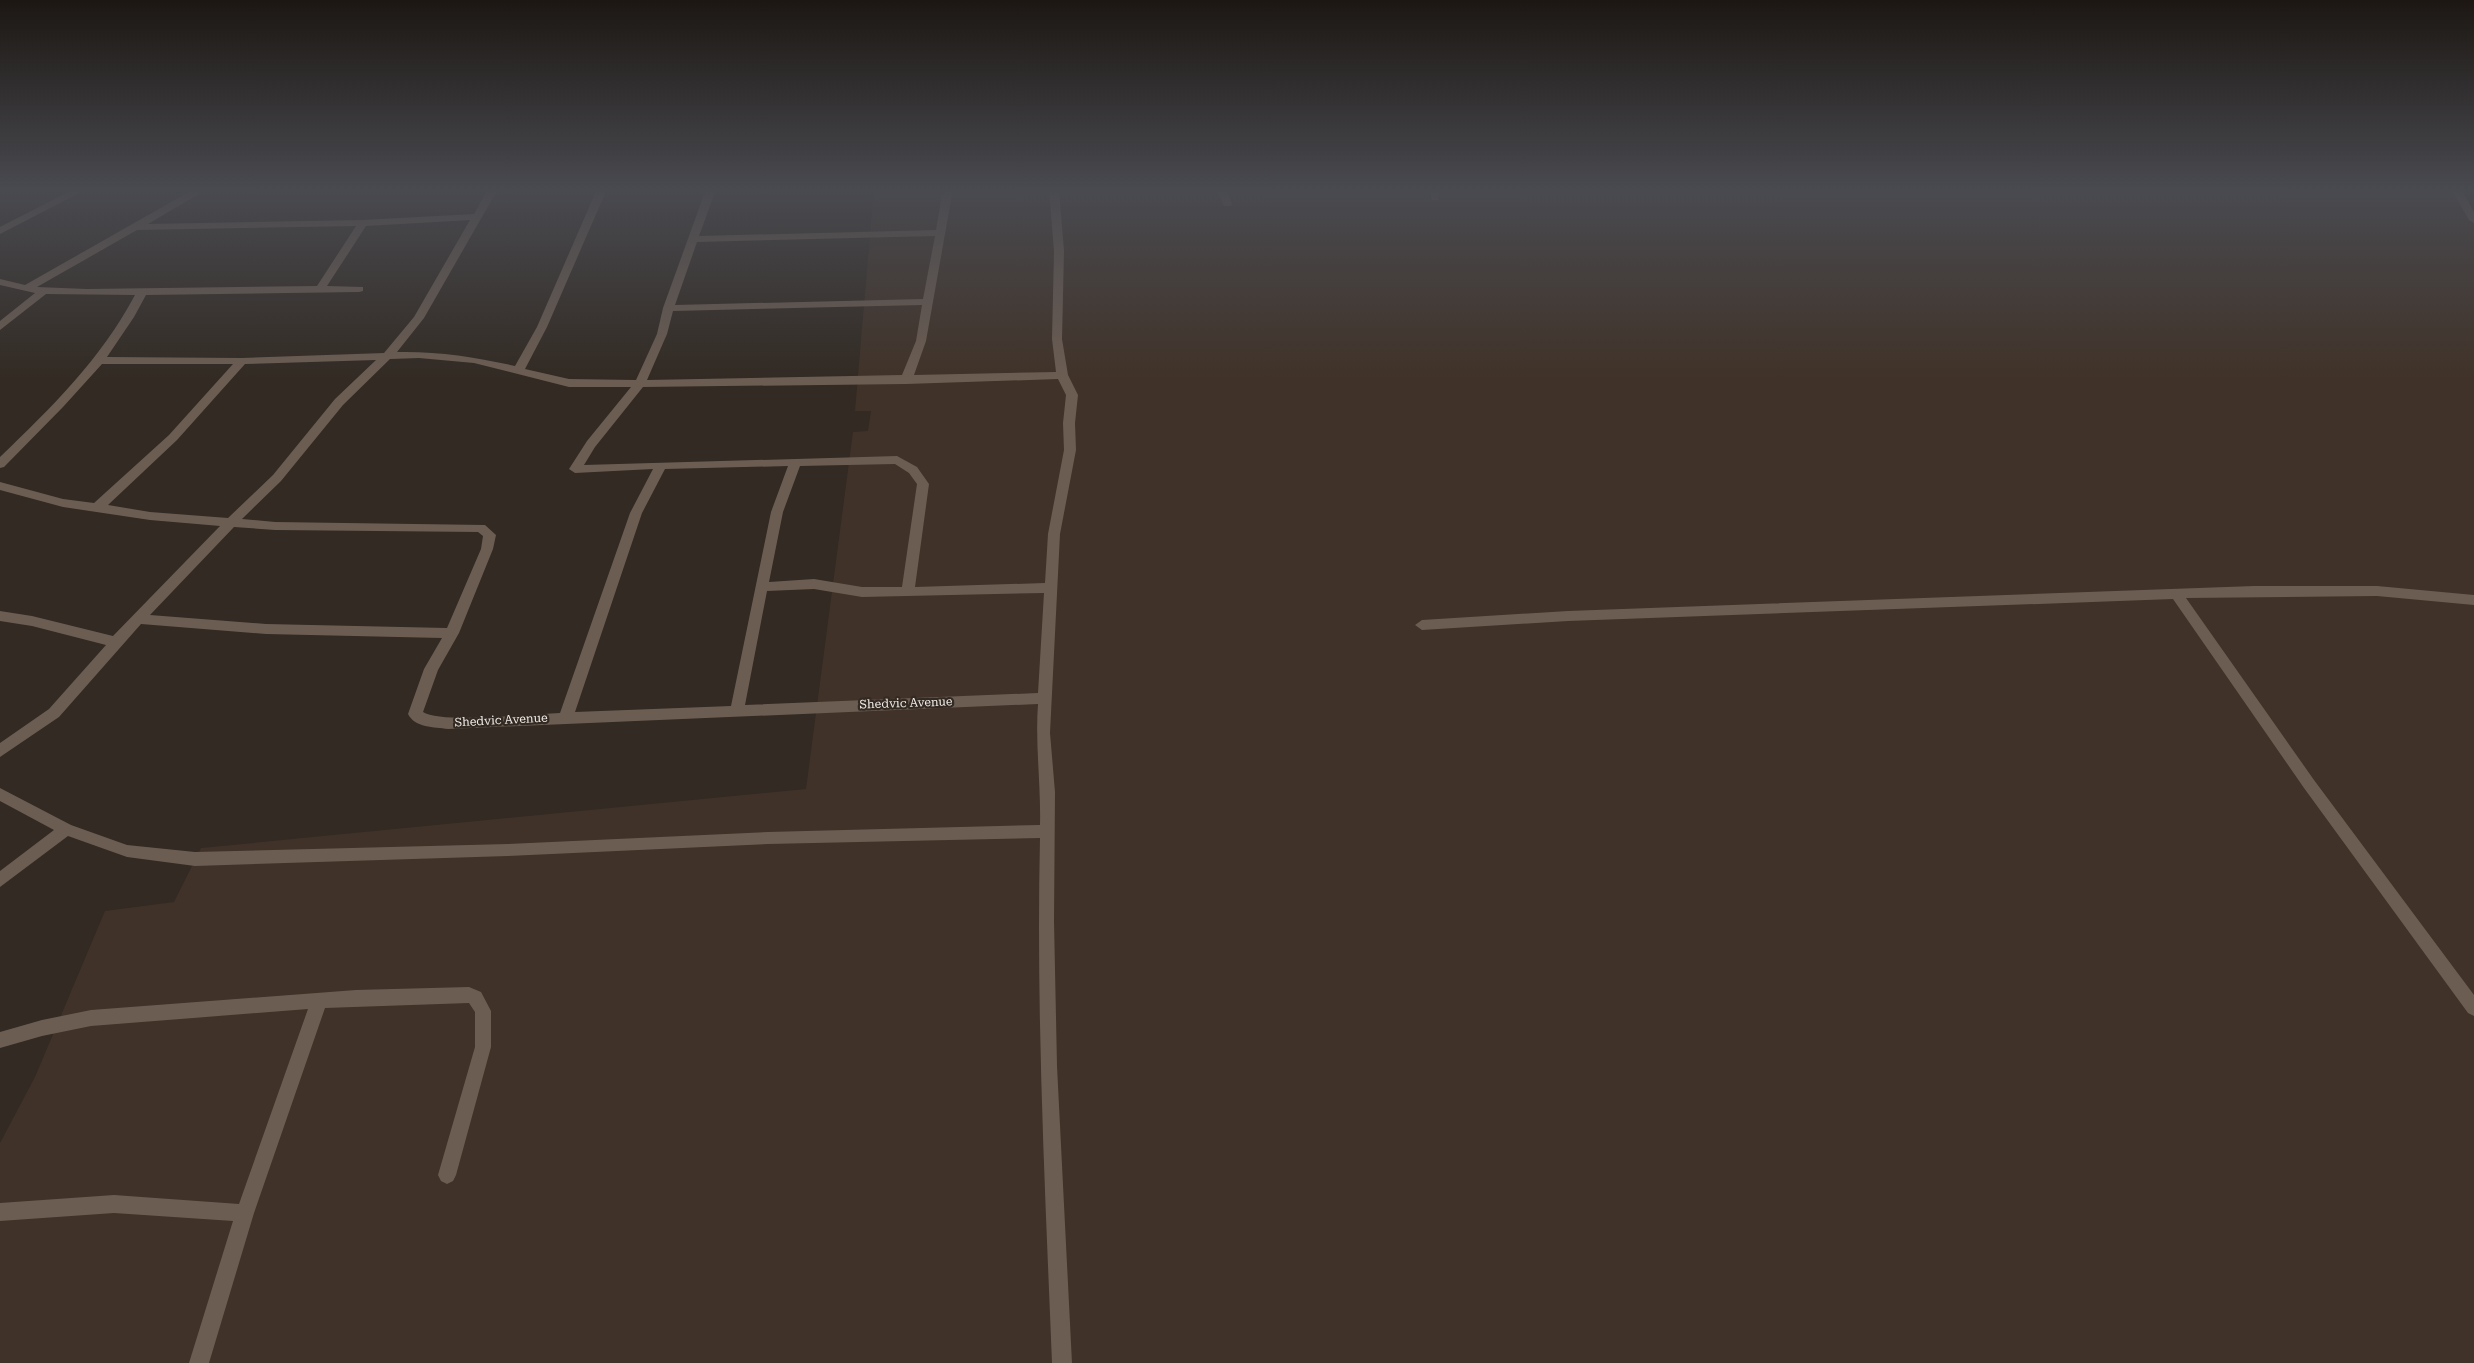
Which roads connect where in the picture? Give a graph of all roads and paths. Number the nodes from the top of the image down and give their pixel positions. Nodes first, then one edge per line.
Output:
1 (89, 253) edge
2 (343, 253) edge
3 (456, 253) edge
4 (575, 253) edge
5 (688, 253) edge
6 (936, 253) edge
7 (1059, 253) edge
8 (0, 282) edge
9 (25, 289) junction
10 (320, 289) junction
11 (358, 289) dead end
12 (43, 291) junction
13 (142, 292) junction
14 (928, 302) junction
15 (668, 308) junction
16 (0, 327) edge
17 (388, 355) junction
18 (97, 360) junction
19 (242, 361) junction
20 (518, 371) junction
21 (1062, 375) junction
22 (906, 380) junction
23 (640, 384) junction
24 (795, 463) junction
25 (0, 464) edge
26 (661, 465) junction
27 (0, 486) edge
28 (97, 508) junction
29 (231, 522) junction
30 (762, 587) junction
31 (1051, 588) junction
32 (908, 592) junction
33 (2177, 595) junction
34 (2474, 600) edge
35 (0, 616) edge
36 (141, 619) junction
37 (1422, 625) dead end
38 (452, 633) junction
39 (116, 642) junction
40 (1046, 698) junction
41 (737, 710) junction
42 (566, 717) junction
43 (0, 751) edge
44 (0, 794) edge
45 (66, 829) junction
46 (1048, 831) junction
47 (0, 880) edge
48 (319, 1002) junction
49 (2474, 1008) edge
50 (0, 1040) edge
51 (448, 1175) dead end
52 (0, 1212) edge
53 (245, 1213) junction
54 (199, 1363) edge
55 (1062, 1363) edge

1 - 9 street
2 - 10 street
3 - 17 street
4 - 20 street
5 - 15 street
6 - 14 street
7 - 21 street
8 - 9 street
9 - 12 street
10 - 11 street
10 - 13 street
12 - 13 street
12 - 16 street
13 - 18 street
14 - 15 street
14 - 22 street
15 - 23 street
17 - 19 street
17 - 20 street
17 - 29 street
18 - 19 street
18 - 25 street
19 - 28 street
20 - 23 street
21 - 22 street
21 - 31 street
22 - 23 street
23 - 26 street
24 - 26 street
24 - 30 street
24 - 32 street
26 - 42 street
27 - 28 street
28 - 29 street
29 - 36 street
29 - 38 street, Shedvic Avenue
30 - 32 street
30 - 41 street
31 - 32 street
31 - 40 street
33 - 34 street
33 - 37 street
33 - 49 street
35 - 39 street
36 - 38 street
36 - 39 street
38 - 42 street, Shedvic Avenue
39 - 43 street
40 - 41 street, Shedvic Avenue
40 - 46 street
41 - 42 street, Shedvic Avenue
44 - 45 street
45 - 46 street
45 - 47 street
46 - 55 street
48 - 50 street
48 - 51 street
48 - 53 street
52 - 53 street
53 - 54 street

